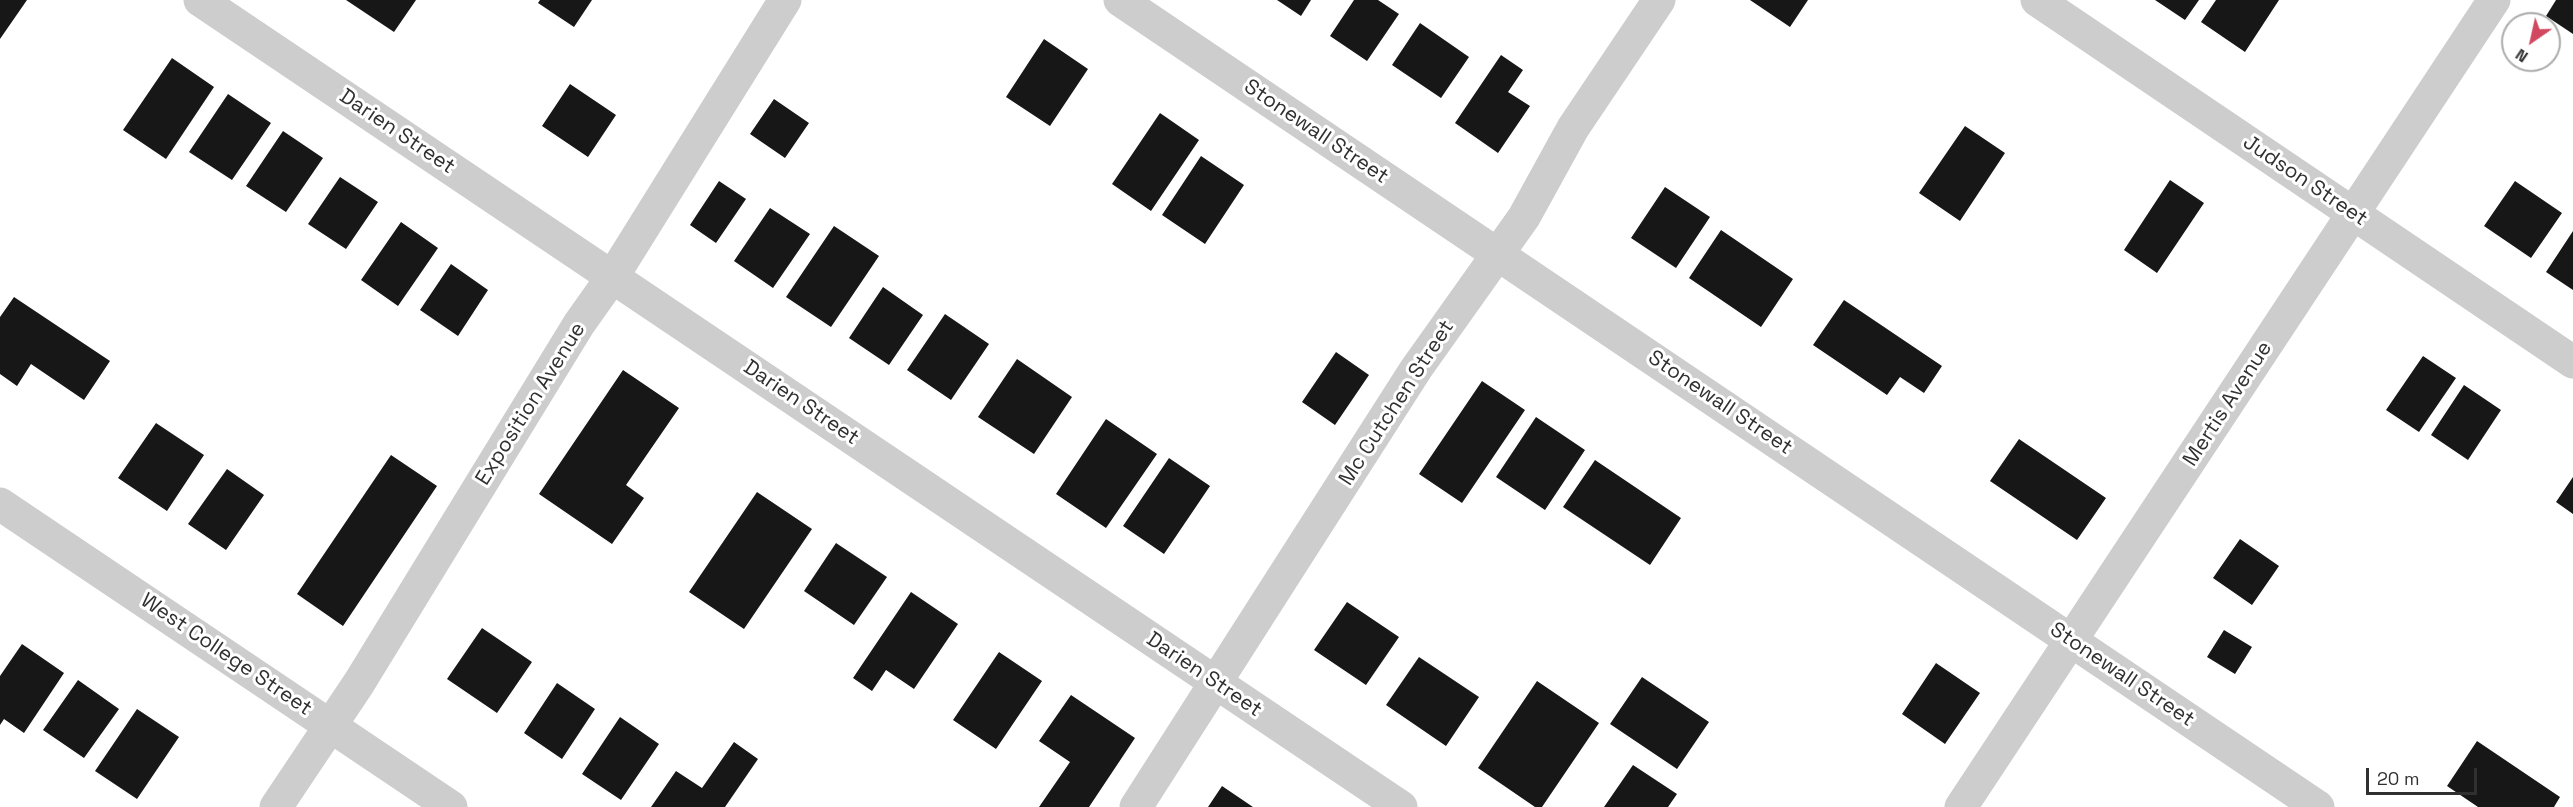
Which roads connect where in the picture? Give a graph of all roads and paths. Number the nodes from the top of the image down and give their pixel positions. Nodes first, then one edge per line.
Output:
1 (200, 0) edge
2 (784, 0) edge
3 (1120, 0) edge
4 (1659, 0) edge
5 (2037, 0) edge
6 (2494, 0) edge
7 (2354, 214) junction
8 (1498, 254) junction
9 (613, 276) junction
10 (2573, 362) edge
11 (0, 504) edge
12 (2071, 640) junction
13 (1216, 683) junction
14 (330, 725) junction
15 (276, 807) edge
16 (451, 807) edge
17 (1136, 807) edge
18 (1401, 807) edge
19 (1961, 807) edge
20 (2318, 807) edge

1 - 9 street, Darien Street
2 - 9 street, Exposition Avenue
3 - 8 street, Stonewall Street
4 - 8 street, Mc Cutchen Street
5 - 7 street, Judson Street
6 - 7 street, Mertis Avenue
7 - 10 street, Judson Street
7 - 12 street, Mertis Avenue
8 - 12 street, Stonewall Street
8 - 13 street, Mc Cutchen Street
9 - 13 street, Darien Street
9 - 14 street, Exposition Avenue
11 - 14 street, West College Street
12 - 19 street, Mertis Avenue
12 - 20 street, Stonewall Street
13 - 17 street, Mc Cutchen Street
13 - 18 street, Darien Street
14 - 15 street, Exposition Avenue
14 - 16 street, West College Street

